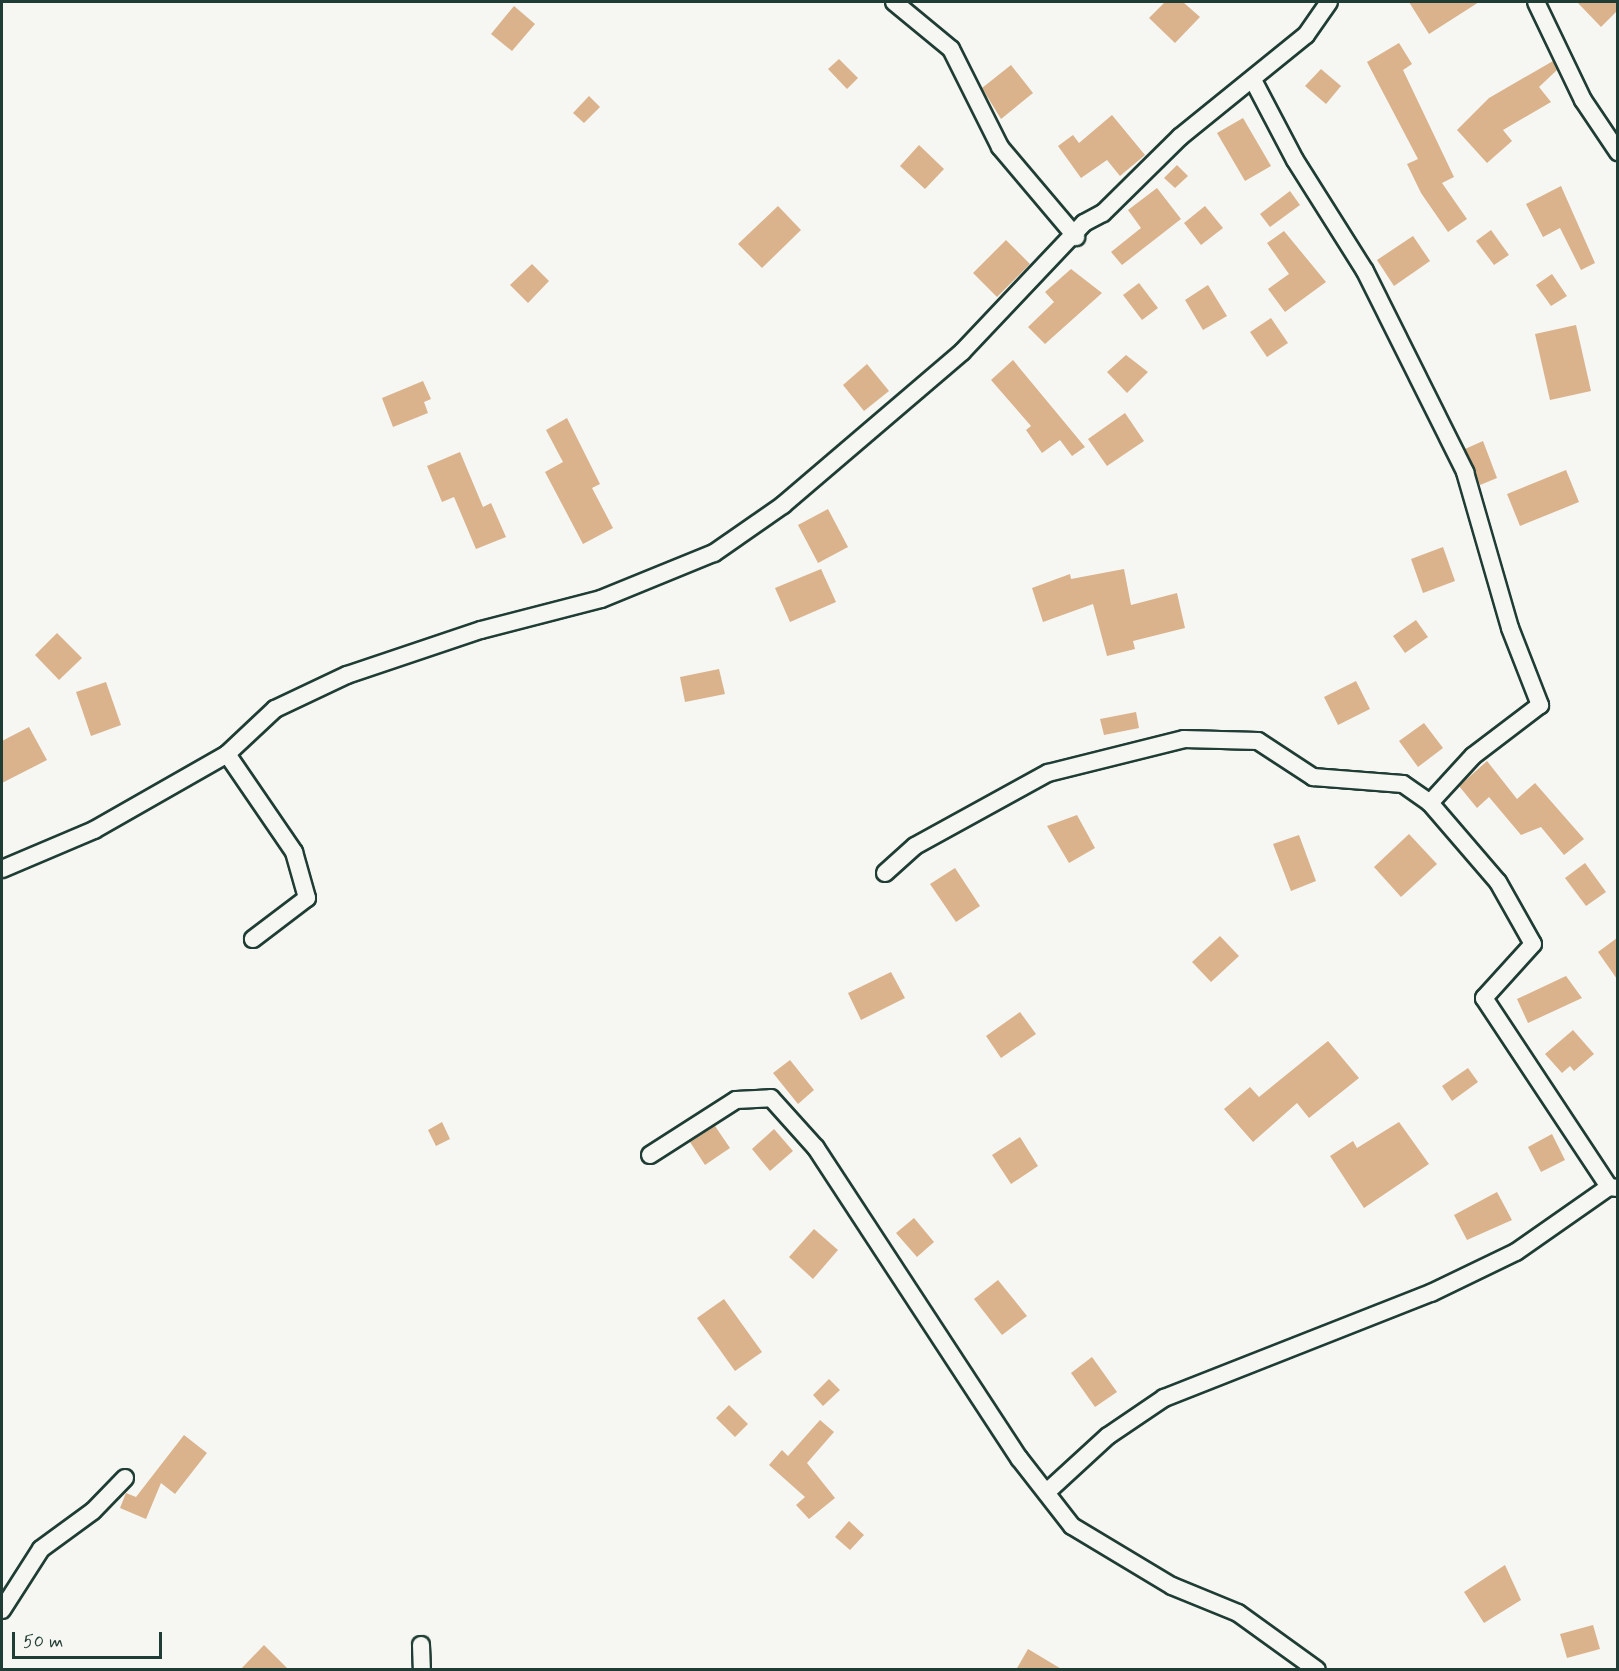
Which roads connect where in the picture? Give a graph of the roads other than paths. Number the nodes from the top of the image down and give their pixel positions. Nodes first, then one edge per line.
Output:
1 (894, 2) edge
2 (1329, 2) edge
3 (1536, 2) edge
4 (1253, 80) junction
5 (1617, 152) edge
6 (1076, 237) junction
7 (227, 754) junction
8 (1430, 803) junction
9 (2, 869) edge
10 (885, 873) dead end
11 (253, 939) dead end
12 (650, 1155) dead end
13 (1613, 1188) edge
14 (125, 1478) dead end
15 (1049, 1490) junction
16 (2, 1610) edge
17 (421, 1645) dead end
18 (422, 1670) edge
19 (1317, 1670) edge

1 - 6 street
2 - 4 street
3 - 5 street
4 - 6 street
4 - 8 street
6 - 7 street
7 - 9 street
7 - 11 street
8 - 10 street
8 - 13 street
12 - 15 street
13 - 15 street
14 - 16 street
15 - 19 street
17 - 18 street

